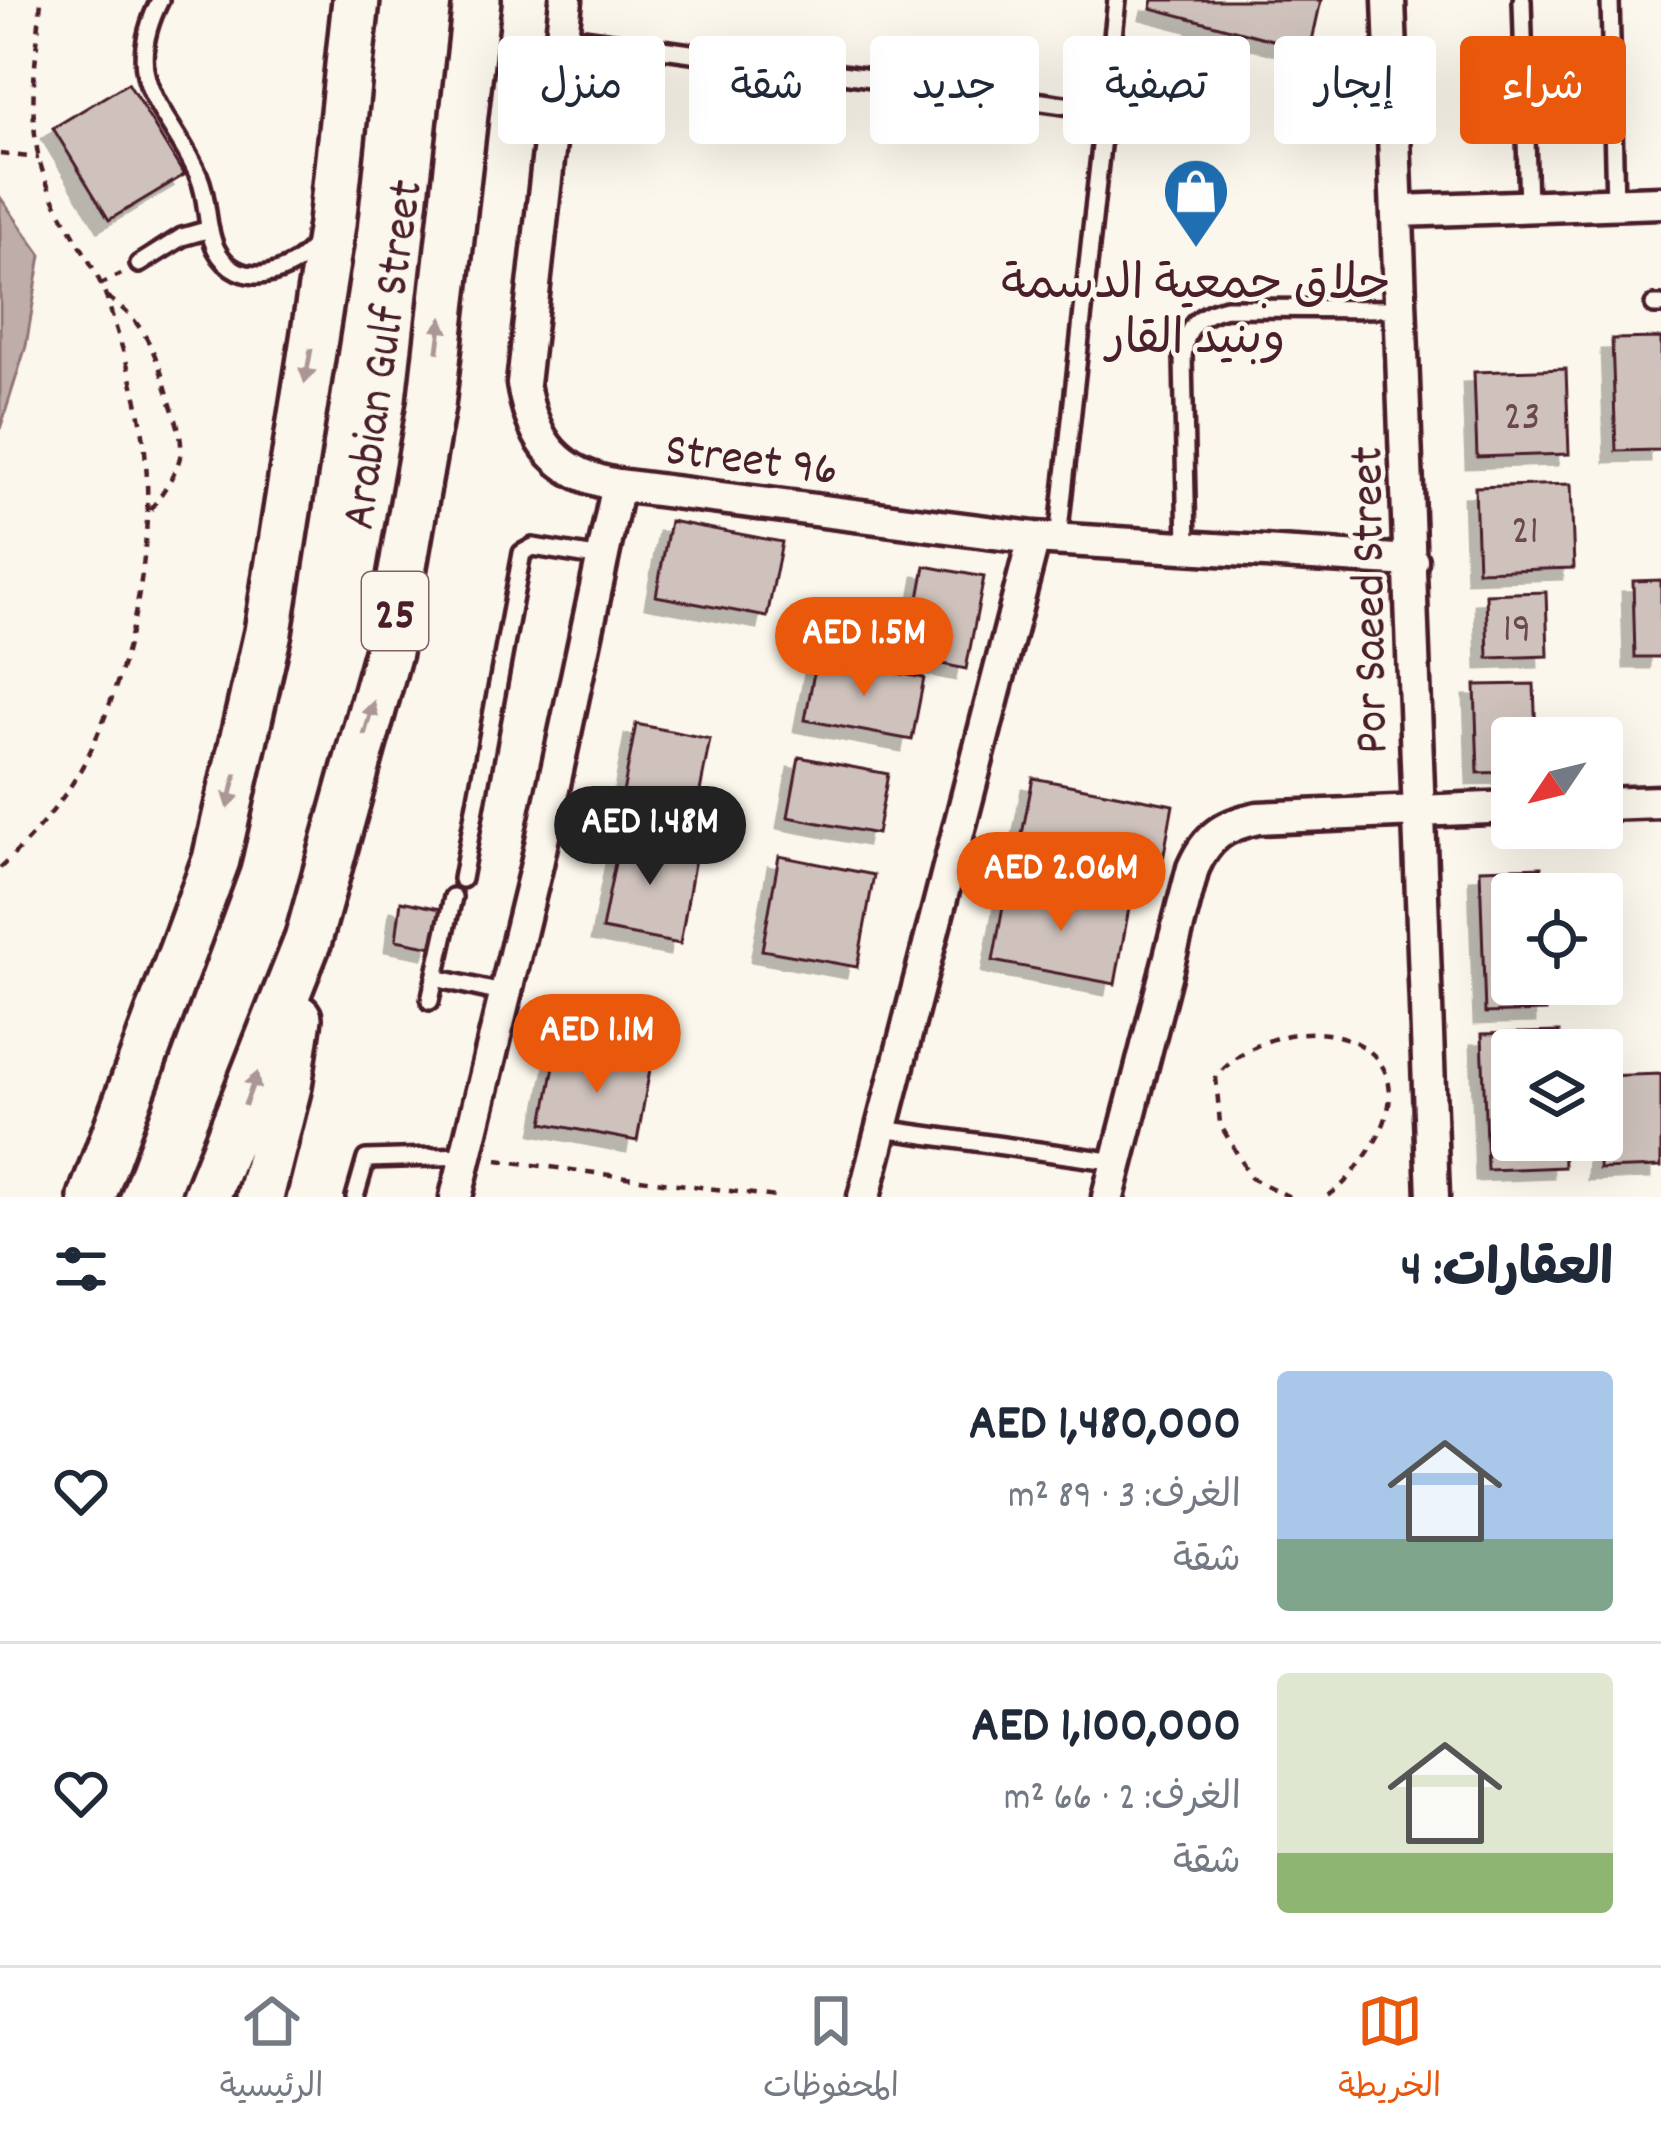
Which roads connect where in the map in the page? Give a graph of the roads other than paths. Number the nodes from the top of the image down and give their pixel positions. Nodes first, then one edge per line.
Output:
1 (160, 0) edge
2 (356, 0) edge
3 (477, 0) edge
4 (566, 0) edge
5 (1118, 0) edge
6 (1389, 0) edge
7 (1522, 0) edge
8 (1610, 0) edge
9 (562, 34) junction
10 (1114, 36) edge
11 (1063, 105) edge
12 (1102, 144) edge
13 (1661, 202) edge
14 (1615, 204) junction
15 (1528, 207) junction
16 (1399, 211) junction
17 (332, 224) junction
18 (210, 229) junction
19 (140, 264) dead end
20 (1402, 309) junction
21 (618, 485) junction
22 (1046, 538) junction
23 (1186, 547) junction
24 (602, 559) junction
25 (1412, 561) junction
26 (1661, 802) edge
27 (1623, 803) edge
28 (1491, 808) edge
29 (1417, 811) junction
30 (462, 879) dead end
31 (453, 897) dead end
32 (308, 940) junction
33 (435, 978) junction
34 (506, 994) junction
35 (430, 1001) dead end
36 (881, 1129) junction
37 (468, 1156) junction
38 (1117, 1162) junction
39 (92, 1197) edge
40 (206, 1197) edge
41 (260, 1197) edge
42 (355, 1197) edge
43 (456, 1197) edge
44 (864, 1197) edge
45 (1108, 1197) edge
46 (1433, 1197) edge

1 - 18 lane
2 - 17 main road, Arabian Gulf Street
32 -> 3 main road, Arabian Gulf Street / 25
4 - 9 street, Street 96
5 - 10 lane
6 - 16 street, Por Saeed Street
7 - 15 lane
8 - 14 lane
9 - 11 lane
9 - 21 street, Street 96
12 - 22 lane
13 - 14 street
14 - 15 street
15 - 16 street
16 - 20 street, Por Saeed Street
17 - 18 lane
17 -> 39 main road, Arabian Gulf Street
18 - 19 lane
20 - 23 lane
20 - 25 street, Por Saeed Street
21 - 22 street, Street 96
21 - 24 street
22 - 23 street, Street 96
22 - 36 street
23 - 25 street, Street 96
24 - 30 lane
24 - 34 street
25 - 29 street, Por Saeed Street
26 - 27 street
28 - 29 street
29 - 38 street
29 - 46 street, Por Saeed Street
31 - 33 lane
40 -> 32 main road, Arabian Gulf Street / 25
32 - 41 main road
33 - 34 lane
33 - 35 lane
34 - 37 street
36 - 38 lane
36 - 44 street
37 - 42 lane
37 - 43 street
38 - 45 street

